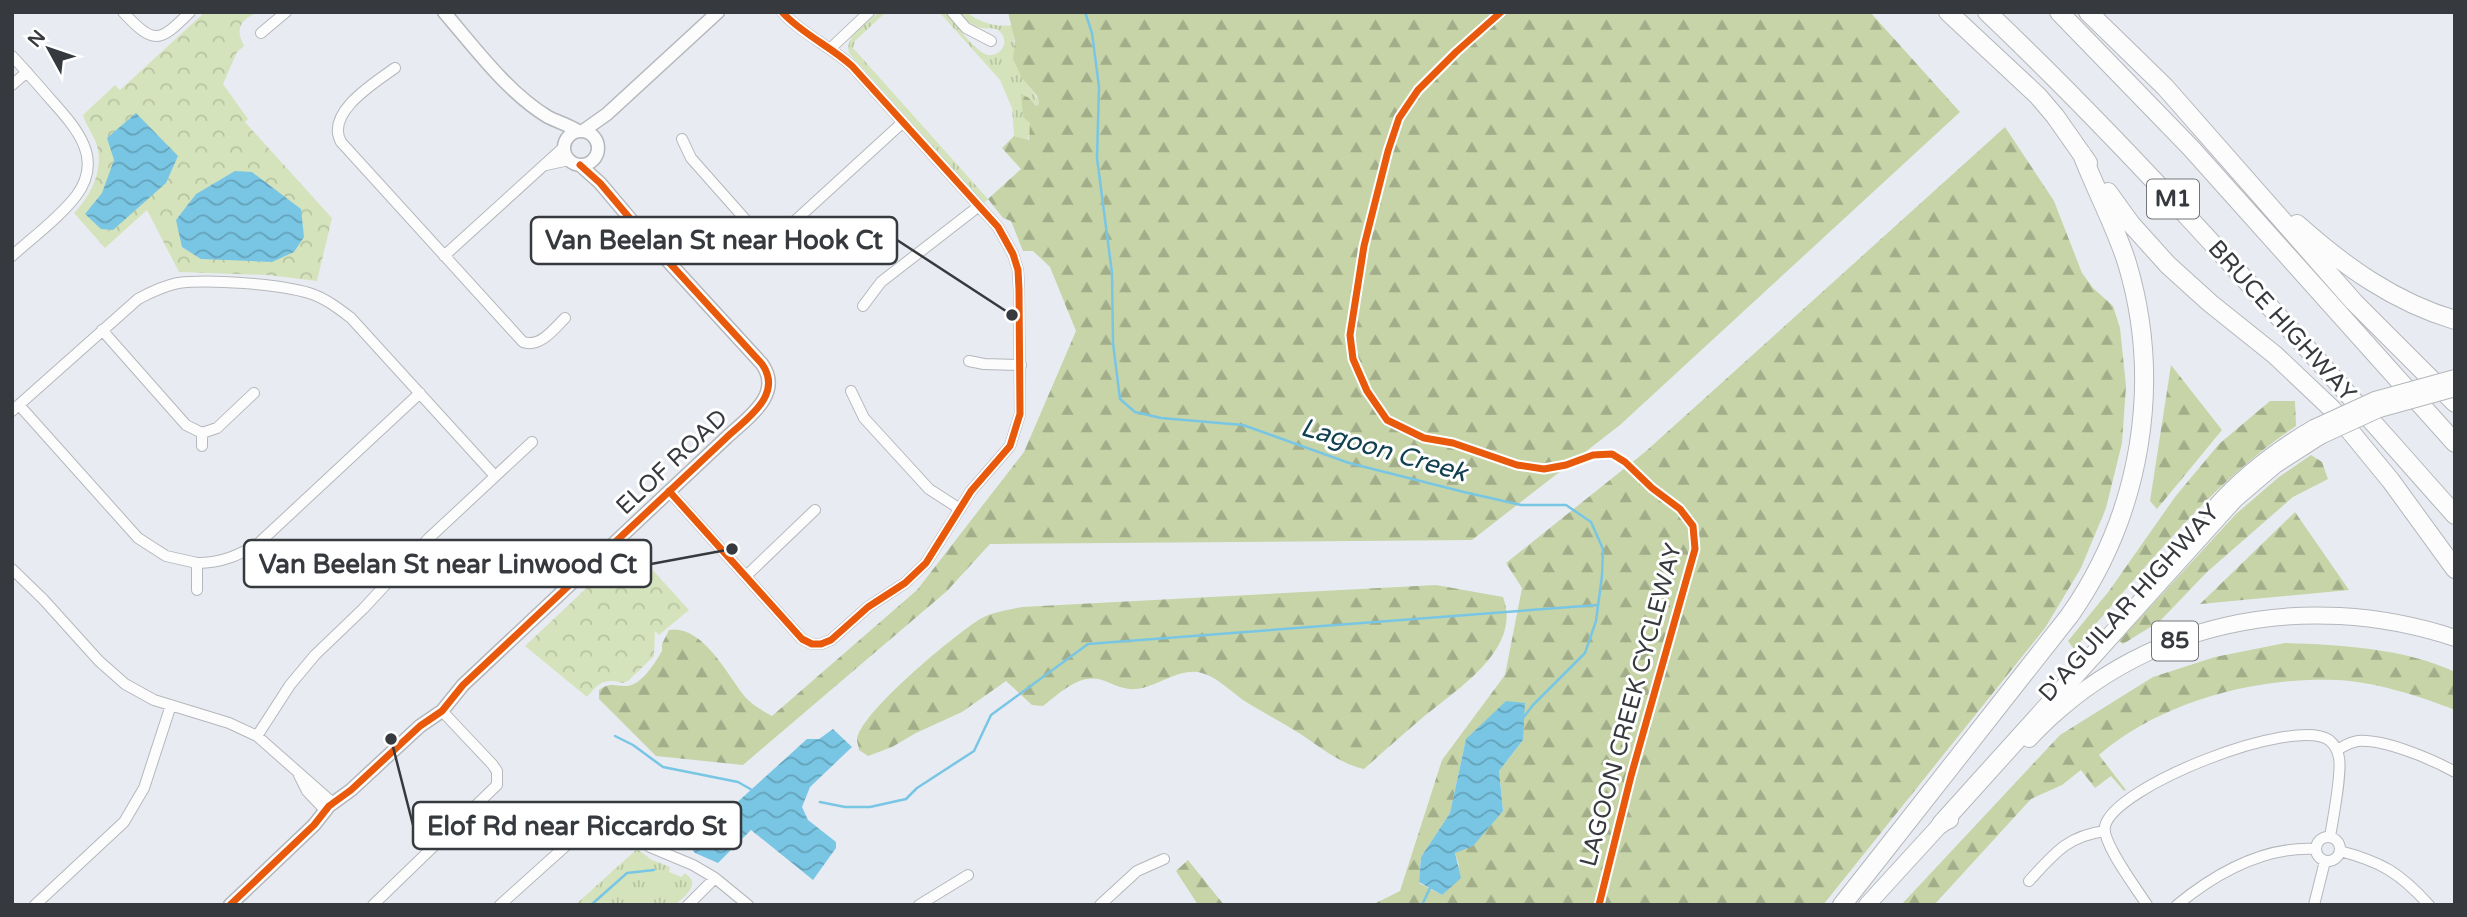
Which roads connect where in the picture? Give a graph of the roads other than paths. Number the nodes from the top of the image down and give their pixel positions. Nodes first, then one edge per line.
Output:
1 (123, 12) edge
2 (190, 12) edge
3 (286, 12) edge
4 (443, 12) edge
5 (718, 12) edge
6 (782, 12) edge
7 (869, 12) edge
8 (952, 12) edge
9 (1948, 12) edge
10 (1987, 12) edge
11 (2059, 12) edge
12 (2088, 12) edge
13 (261, 33) dead end
14 (991, 41) dead end
15 (831, 48) junction
16 (12, 56) edge
17 (395, 68) dead end
18 (27, 72) junction
19 (12, 85) edge
20 (607, 114) junction
21 (547, 116) junction
22 (902, 123) junction
23 (581, 131) junction
24 (682, 139) dead end
25 (597, 141) junction
26 (565, 144) junction
27 (2082, 154) junction
28 (594, 158) junction
29 (575, 162) junction
30 (541, 167) junction
31 (600, 183) junction
32 (2253, 185) junction
33 (979, 206) junction
34 (12, 256) edge
35 (444, 256) junction
36 (863, 306) dead end
37 (565, 318) dead end
38 (2455, 320) edge
39 (102, 330) junction
40 (969, 361) dead end
41 (1021, 365) junction
42 (2455, 378) edge
43 (2455, 387) edge
44 (851, 391) dead end
45 (254, 393) dead end
46 (419, 394) junction
47 (2455, 403) edge
48 (15, 408) edge
49 (2317, 431) junction
50 (202, 433) junction
51 (532, 442) dead end
52 (2455, 443) edge
53 (202, 446) dead end
54 (495, 476) junction
55 (670, 491) junction
56 (960, 509) junction
57 (815, 510) dead end
58 (2455, 515) edge
59 (197, 563) junction
60 (12, 569) edge
61 (2455, 569) edge
62 (746, 576) junction
63 (197, 590) dead end
64 (2455, 638) edge
65 (171, 705) junction
66 (442, 711) junction
67 (257, 736) junction
68 (2337, 750) junction
69 (2455, 772) edge
70 (329, 806) junction
71 (1941, 824) junction
72 (2105, 831) junction
73 (2330, 837) junction
74 (2316, 849) junction
75 (2340, 851) junction
76 (1164, 859) dead end
77 (2325, 861) junction
78 (968, 875) dead end
79 (715, 878) junction
80 (2029, 881) dead end
81 (35, 905) edge
82 (230, 905) edge
83 (373, 905) edge
84 (500, 905) edge
85 (688, 905) edge
86 (748, 905) edge
87 (919, 905) edge
88 (1100, 905) edge
89 (1842, 905) edge
90 (1856, 905) edge
91 (1867, 905) edge
92 (2147, 905) edge
93 (2177, 905) edge
94 (2314, 905) edge
95 (2429, 905) edge

1 - 2 street
3 - 13 street
4 - 21 street
5 - 20 street
6 - 15 street
7 - 15 street
8 - 14 street
9 - 27 highway
10 - 58 highway, BRUCE HIGHWAY / M1
11 - 52 highway, BRUCE HIGHWAY / M1
12 - 32 highway
15 - 22 street
16 - 18 street
17 - 35 street
18 - 19 street
18 - 34 street
20 - 23 street
20 - 25 street
21 - 23 street
21 - 26 street
22 - 24 street
22 - 33 street
23 - 25 street
23 - 26 street
25 - 28 street
26 - 29 street
26 - 30 street
27 - 61 highway
27 - 89 highway
28 - 29 street
28 - 31 street, ELOF ROAD
29 - 30 street
29 - 31 street, ELOF ROAD
30 - 35 street
31 - 55 street, ELOF ROAD
32 - 38 highway
32 - 47 highway
33 - 36 street
33 - 41 street
35 - 37 street
39 - 46 street
39 - 48 street
39 - 50 street
40 - 41 street
41 - 56 street
42 - 49 highway, D'AGUILAR HIGHWAY / 85, bridge
43 - 49 highway, bridge
44 - 56 street
45 - 50 street
46 - 54 street
46 - 59 street
48 - 59 street
49 - 71 highway
49 - 90 highway, D'AGUILAR HIGHWAY / 85
50 - 53 street
51 - 54 street
54 - 67 street
55 - 62 street
55 - 66 street, ELOF ROAD
56 - 62 street
57 - 62 street
59 - 63 street
60 - 65 street
64 - 71 highway, D'AGUILAR HIGHWAY / 85
65 - 67 street
65 - 81 street
66 - 70 street, ELOF ROAD
66 - 83 street
67 - 70 street
68 - 69 street
68 - 72 street
68 - 73 street
70 - 82 street, ELOF ROAD
71 - 91 highway, D'AGUILAR HIGHWAY / 85
72 - 80 street
72 - 92 street
73 - 74 street
73 - 75 street
74 - 77 street
74 - 93 street
75 - 77 street
75 - 95 street
76 - 88 street
77 - 94 street
78 - 87 street
79 - 84 street
79 - 85 street
79 - 86 street

